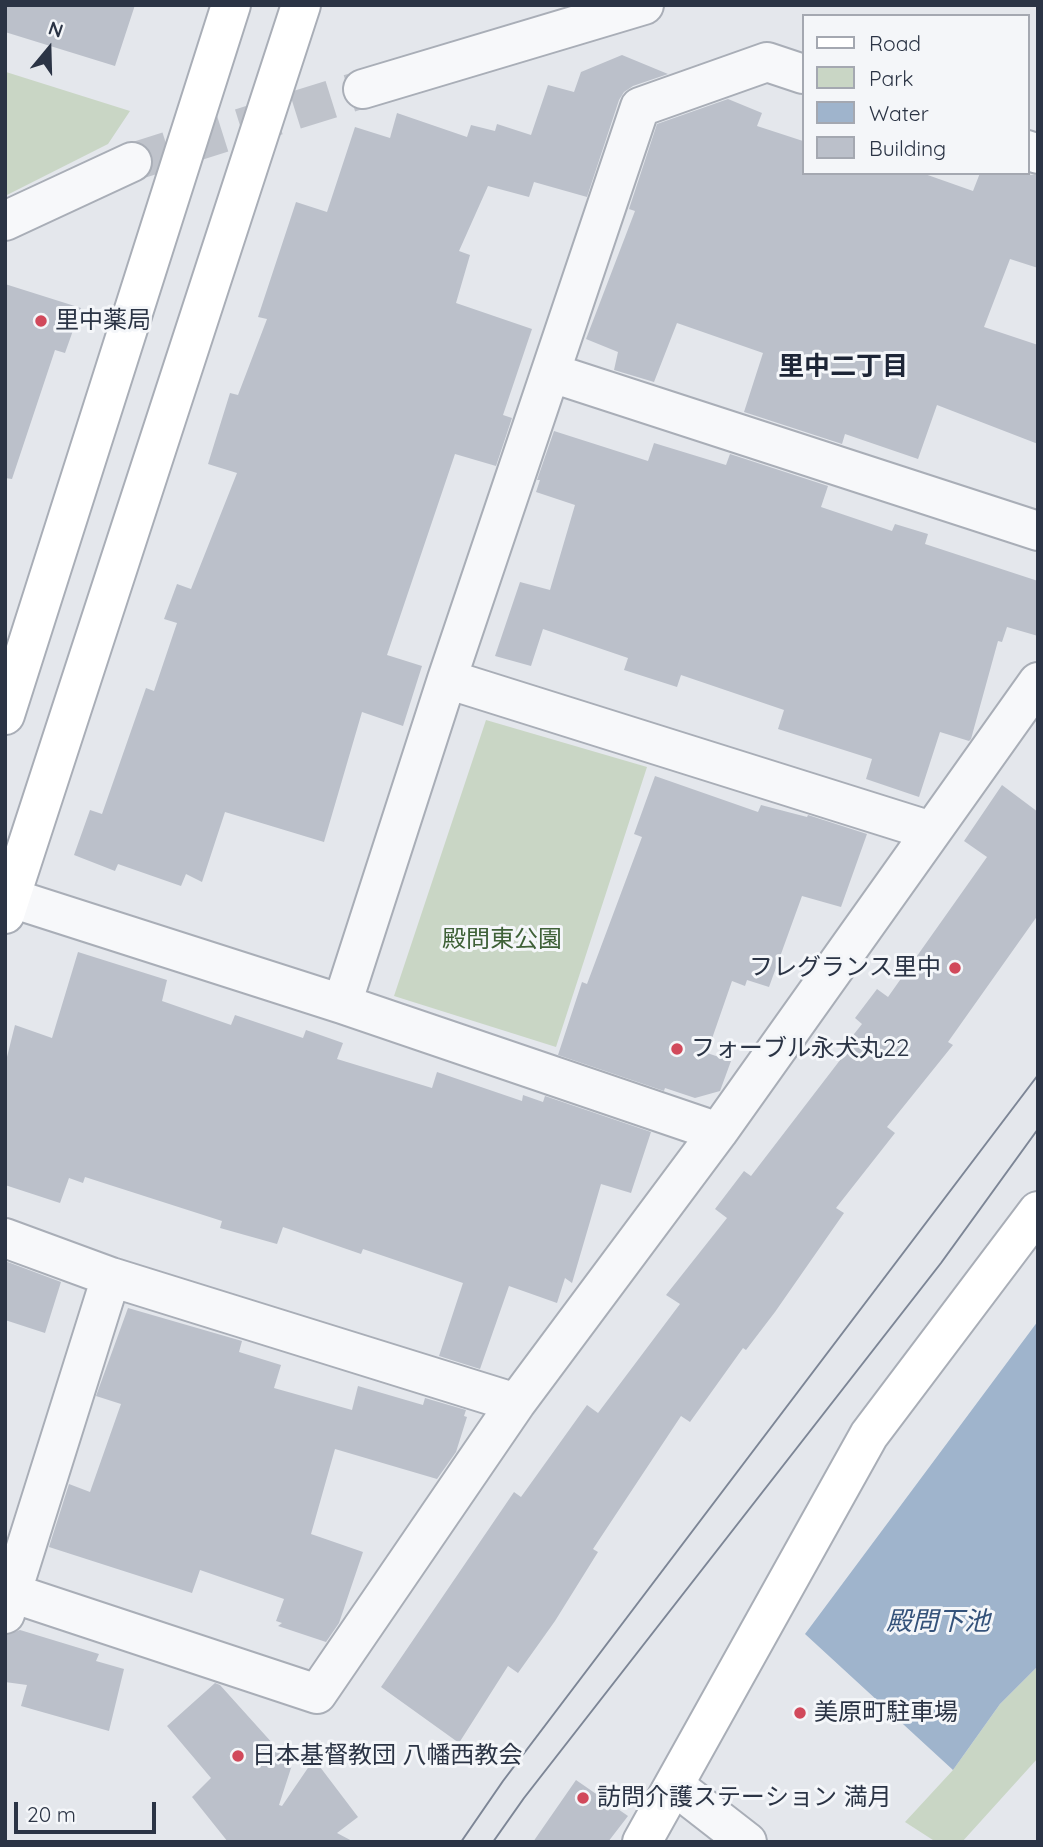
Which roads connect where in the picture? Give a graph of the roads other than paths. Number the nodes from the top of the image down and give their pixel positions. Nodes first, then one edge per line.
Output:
1 (231, 5) edge
2 (301, 5) edge
3 (644, 5) edge
4 (802, 74) edge
5 (363, 89) tunnel mouth
6 (132, 162) tunnel mouth
7 (5, 221) edge
8 (552, 373) junction
9 (1038, 531) edge
10 (447, 679) junction
11 (1038, 682) edge
12 (5, 715) edge
13 (931, 831) junction
14 (7, 903) edge
15 (342, 1004) junction
16 (718, 1132) junction
17 (1038, 1211) edge
18 (5, 1238) edge
19 (111, 1277) junction
20 (516, 1404) junction
21 (9, 1603) edge
22 (675, 1786) junction
23 (642, 1842) edge
24 (747, 1842) edge

1 - 12 street
2 - 14 street
3 - 5 street
4 - 8 street
6 - 7 street
8 - 9 street
8 - 10 street
10 - 13 street
10 - 15 street
11 - 13 street
13 - 16 street
14 - 15 street
15 - 16 street
16 - 20 street
17 - 22 street
18 - 19 street
19 - 20 street
19 - 21 street
20 - 21 street
22 - 23 street
22 - 24 street

